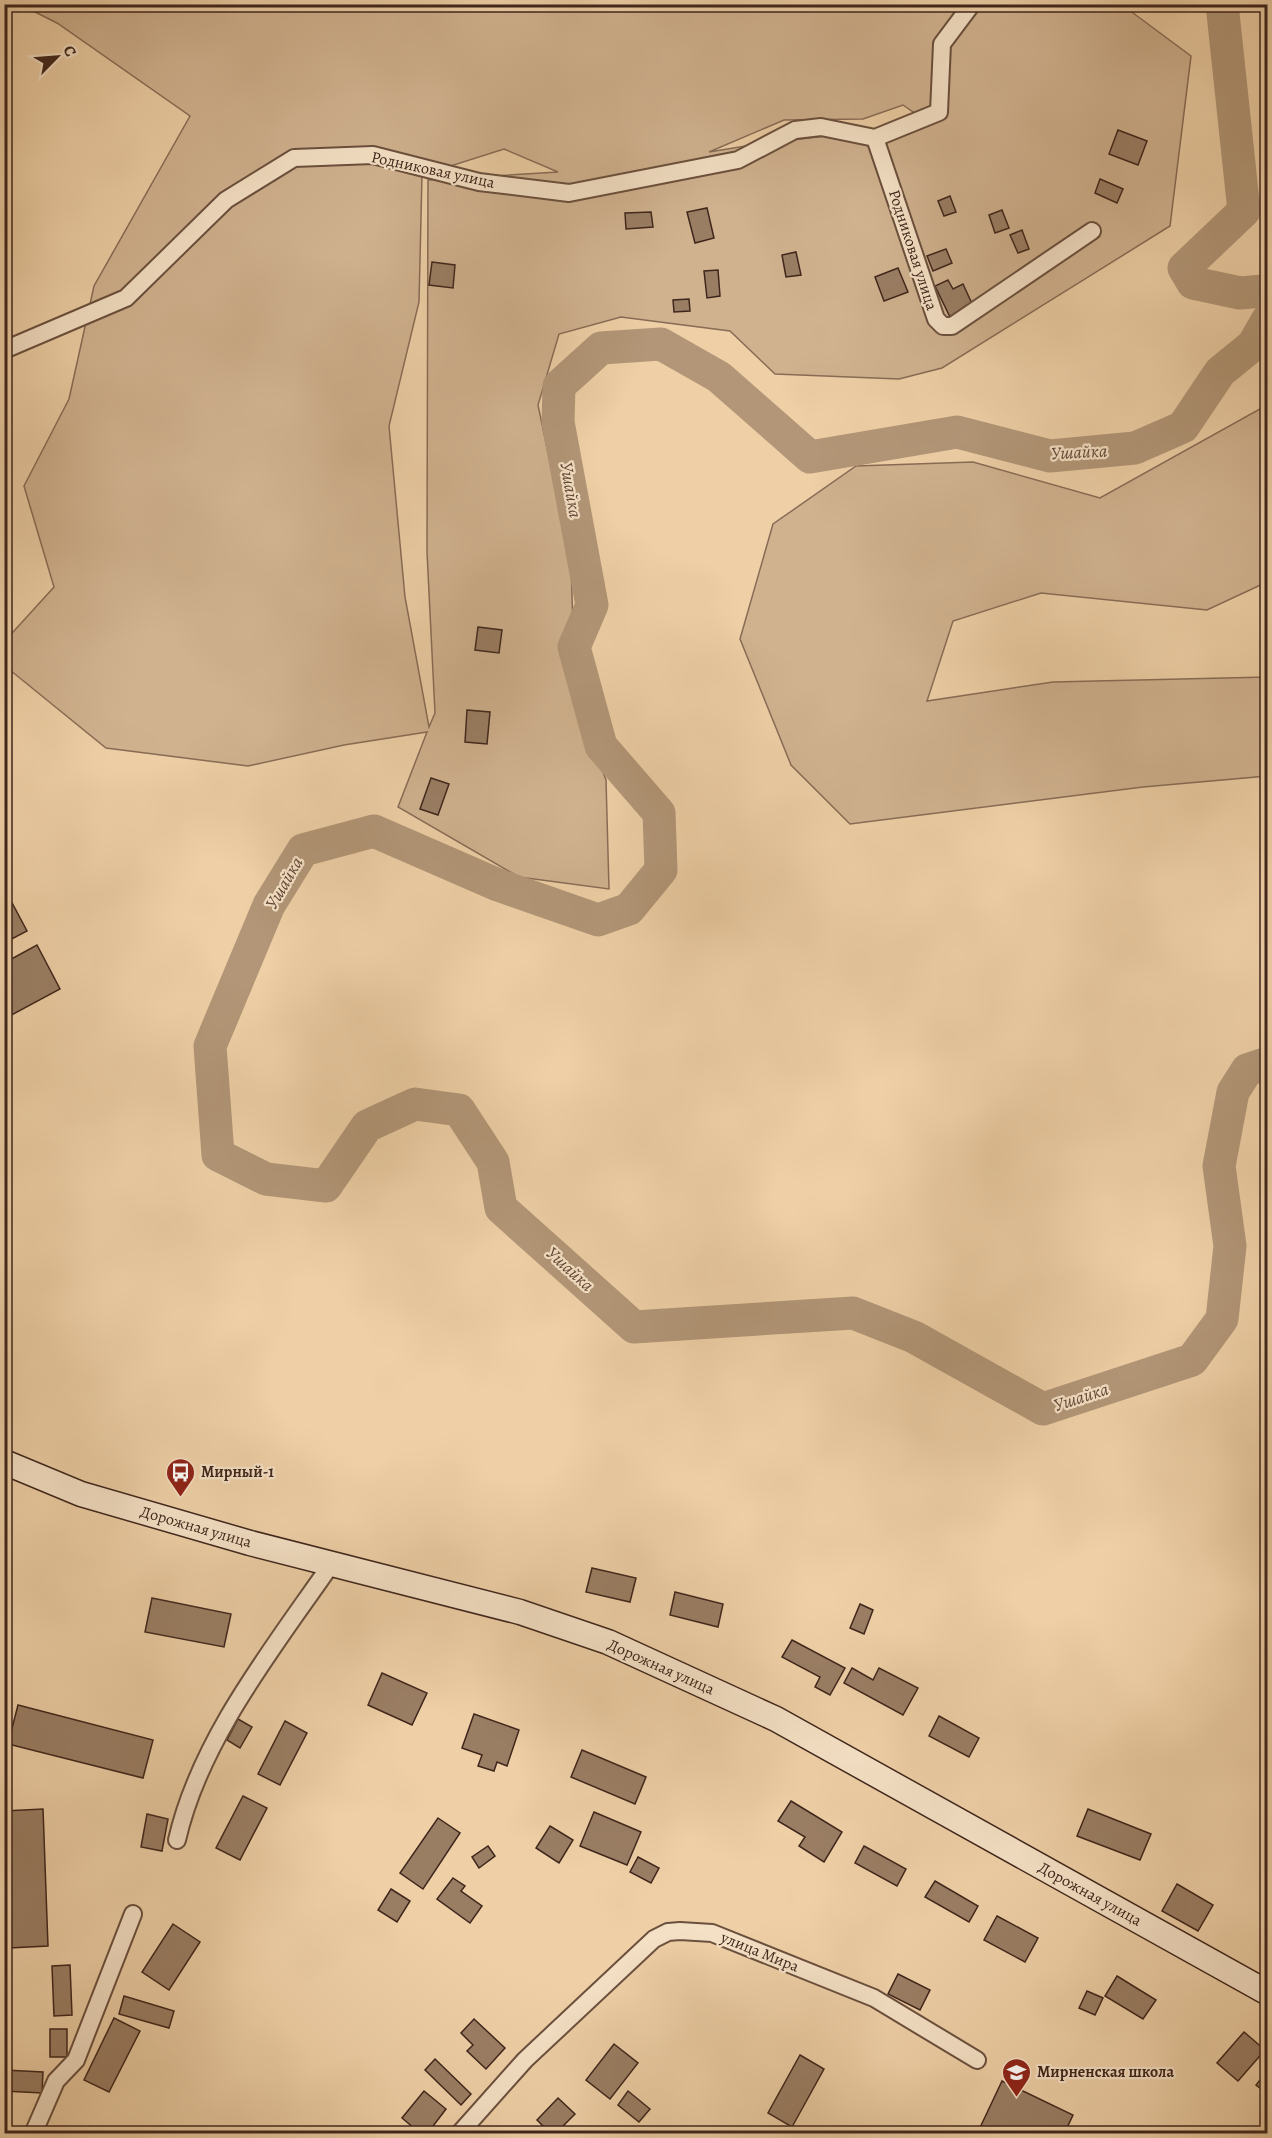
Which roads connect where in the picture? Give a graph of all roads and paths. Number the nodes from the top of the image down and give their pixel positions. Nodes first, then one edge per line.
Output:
1 (972, 4) edge
2 (876, 138) junction
3 (1092, 231) dead end
4 (4, 350) edge
5 (4, 1462) edge
6 (332, 1563) junction
7 (177, 1840) dead end
8 (133, 1914) dead end
9 (1268, 1993) edge
10 (977, 2060) dead end
11 (33, 2133) edge
12 (459, 2133) edge

1 - 2 street
2 - 3 street, Родниковая улица
2 - 4 street, Родниковая улица
5 - 6 street, Дорожная улица
6 - 7 street
6 - 9 street, Дорожная улица
8 - 11 street
10 - 12 street, улица Мира

